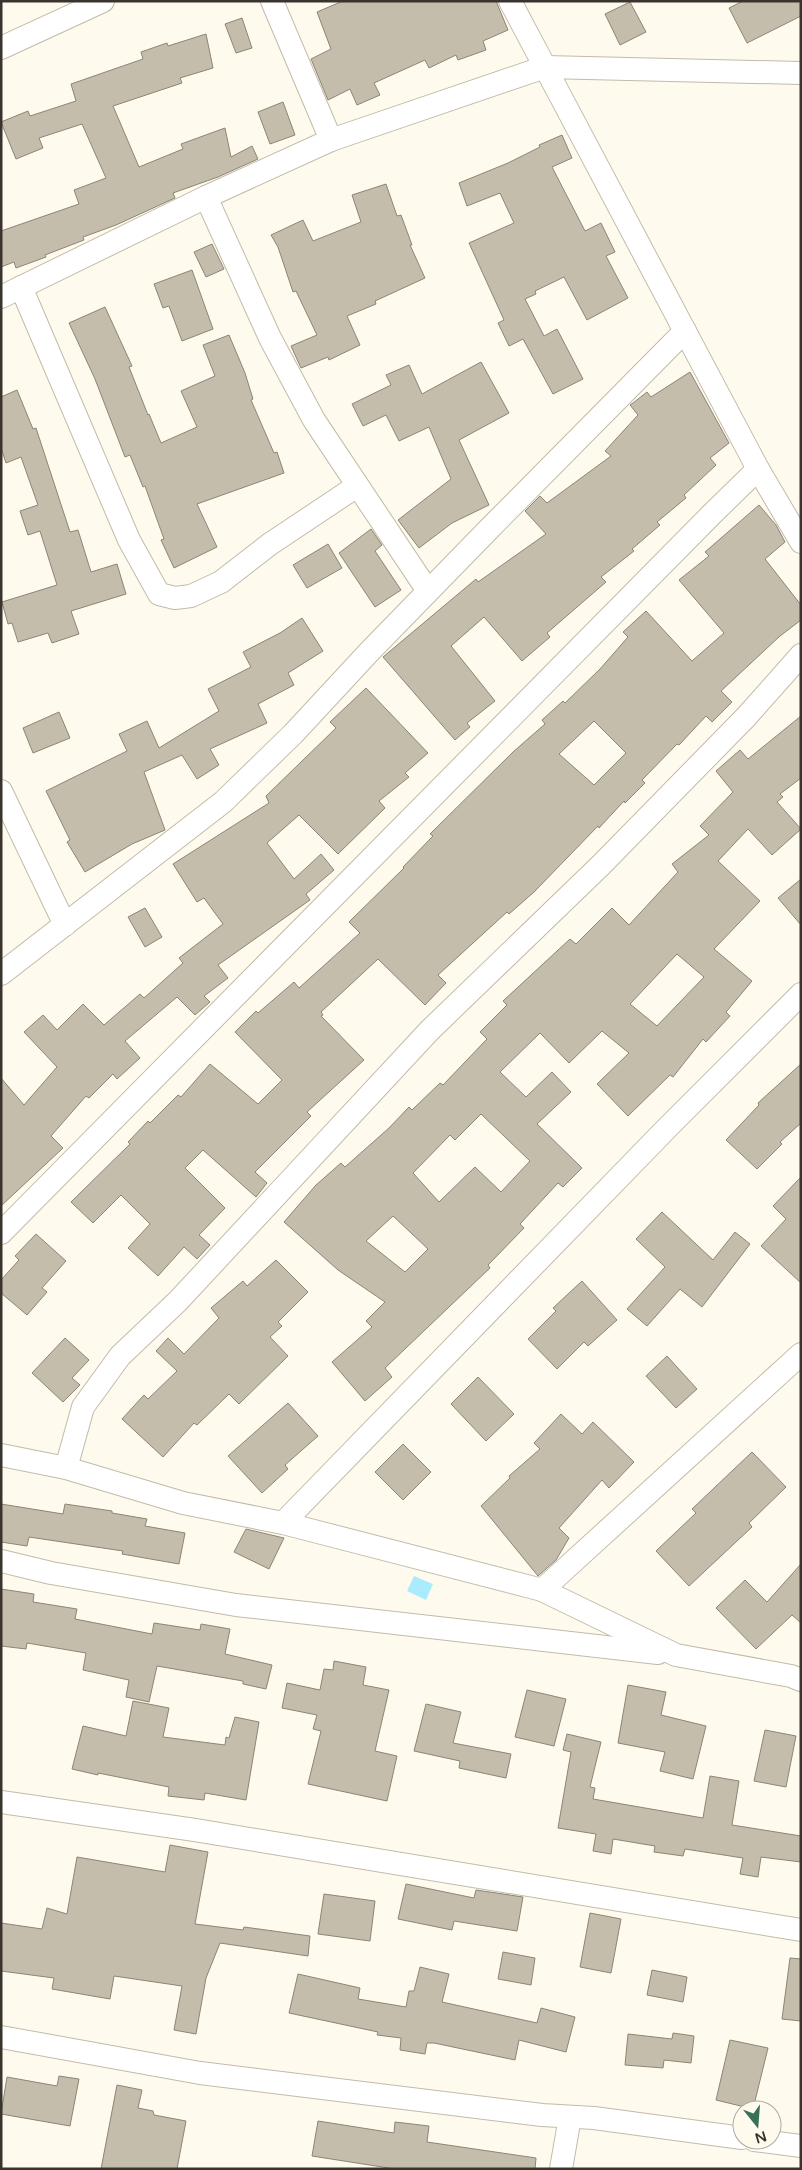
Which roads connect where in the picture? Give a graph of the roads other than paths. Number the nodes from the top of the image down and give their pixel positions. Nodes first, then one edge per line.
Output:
1 (103, 1) edge
2 (272, 1) edge
3 (510, 1) edge
4 (1, 48) edge
5 (545, 66) junction
6 (801, 73) edge
7 (332, 140) junction
8 (206, 198) junction
9 (21, 287) junction
10 (1, 297) edge
11 (685, 331) junction
12 (758, 469) junction
13 (357, 486) junction
14 (801, 542) edge
15 (428, 591) junction
16 (801, 655) edge
17 (1, 791) edge
18 (65, 926) junction
19 (1, 974) edge
20 (801, 994) edge
21 (1, 1233) edge
22 (801, 1354) edge
23 (1, 1455) edge
24 (66, 1468) junction
25 (283, 1523) junction
26 (1, 1561) edge
27 (542, 1590) junction
28 (676, 1655) junction
29 (797, 1674) edge
30 (1, 1802) edge
31 (801, 1930) edge
32 (1, 2037) edge
33 (570, 2117) junction
34 (732, 2137) edge
35 (782, 2144) edge
36 (801, 2146) edge
37 (561, 2169) edge

1 - 4 street
2 - 7 street
3 - 5 street
5 - 6 street
5 - 7 street
5 - 11 street
7 - 8 street
8 - 9 street
8 - 13 street
9 - 10 street
9 - 13 street
11 - 12 street
11 - 15 street
12 - 14 street
12 - 21 street
13 - 15 street
15 - 18 street
16 - 24 street
17 - 18 street
18 - 19 street
20 - 25 street
22 - 27 street
23 - 24 street
24 - 25 street
25 - 27 street
26 - 28 street
27 - 28 street
28 - 29 street
30 - 31 street
32 - 33 street
33 - 34 street
33 - 37 street
35 - 36 street

